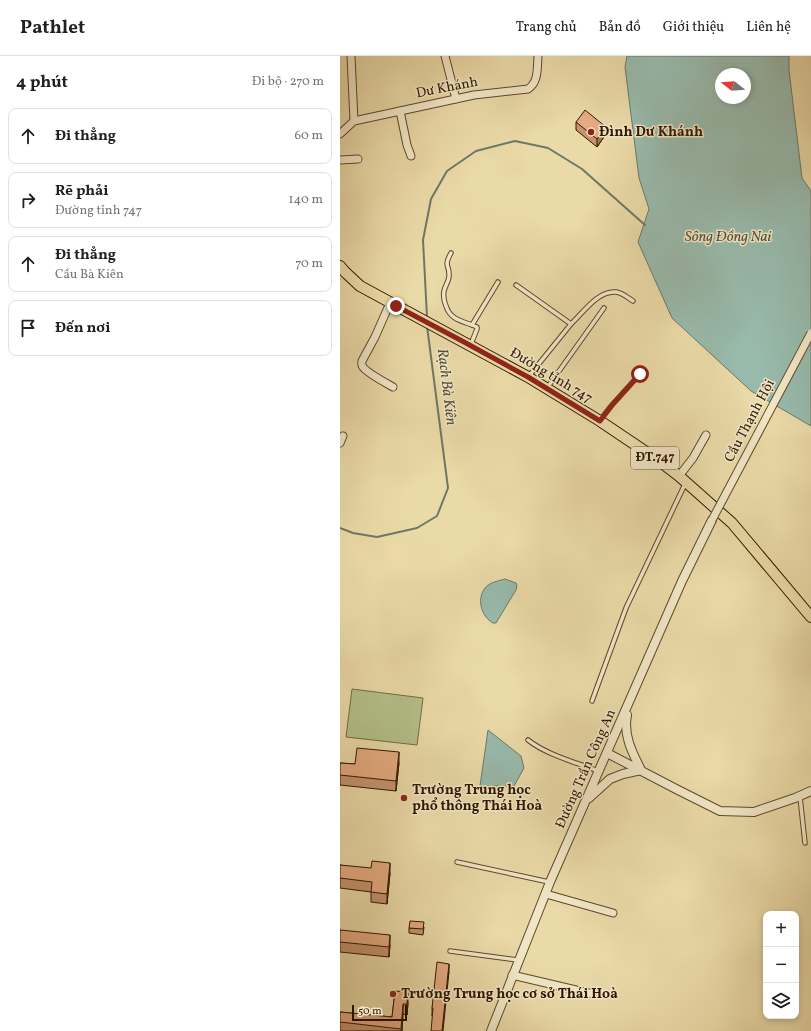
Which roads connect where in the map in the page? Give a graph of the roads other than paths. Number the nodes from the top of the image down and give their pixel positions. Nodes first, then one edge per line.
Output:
1 (351, 56) edge
2 (446, 56) edge
3 (538, 56) edge
4 (456, 99) junction
5 (400, 111) junction
6 (354, 121) junction
7 (340, 134) edge
8 (411, 156) dead end
9 (358, 159) dead end
10 (340, 160) edge
11 (451, 253) dead end
12 (340, 266) edge
13 (498, 282) dead end
14 (516, 285) dead end
15 (633, 301) dead end
16 (393, 305) junction
17 (604, 308) dead end
18 (571, 324) junction
19 (472, 325) junction
20 (811, 333) edge
21 (467, 343) junction
22 (640, 374) dead end
23 (528, 377) junction
24 (393, 387) dead end
25 (547, 389) junction
26 (600, 421) junction
27 (706, 435) dead end
28 (682, 480) junction
29 (712, 520) joint
30 (811, 617) edge
31 (592, 701) dead end
32 (628, 704) junction
33 (528, 740) dead end
34 (607, 753) junction
35 (640, 770) junction
36 (599, 771) junction
37 (811, 791) edge
38 (800, 796) junction
39 (587, 800) junction
40 (805, 843) dead end
41 (457, 862) dead end
42 (550, 882) junction
43 (546, 894) junction
44 (613, 914) dead end
45 (450, 951) dead end
46 (518, 960) junction
47 (512, 975) junction
48 (593, 994) dead end
49 (491, 1031) edge

1 - 6 street
2 - 4 street
3 - 4 street, Dư Khánh
4 - 5 street, Dư Khánh
5 - 6 street, Dư Khánh
5 - 8 street
6 - 7 street
9 - 10 street
11 - 19 lane
12 - 16 main road, ĐT.747
13 - 19 lane
14 - 18 lane
15 - 18 lane
16 - 21 main road, ĐT.747
16 - 24 street
17 - 25 lane
18 - 23 lane
19 - 21 lane
20 - 29 street, Cầu Thạnh Hội, bridge
21 - 23 main road, Đường tỉnh 747 / ĐT.747
22 - 26 lane
23 - 25 main road, Đường tỉnh 747 / ĐT.747
25 - 26 main road, Đường tỉnh 747 / ĐT.747
26 - 28 main road, Đường tỉnh 747 / ĐT.747
27 - 28 street
28 - 30 main road, Đường tỉnh 747 / ĐT.747
28 - 31 lane
29 - 32 street, Đường Trần Công An
32 - 34 street, Đường Trần Công An
32 - 35 street
33 - 36 lane
34 - 35 street
34 - 36 street, Đường Trần Công An
35 - 38 street
35 - 39 street
36 - 39 street, Đường Trần Công An
37 - 38 street
38 - 40 lane
39 - 42 street, Đường Trần Công An
41 - 42 lane
42 - 43 street, Đường Trần Công An
43 - 44 street
43 - 46 street, Đường Trần Công An
45 - 46 lane
46 - 47 street, Đường Trần Công An
47 - 48 street
47 - 49 street, Đường Trần Công An

